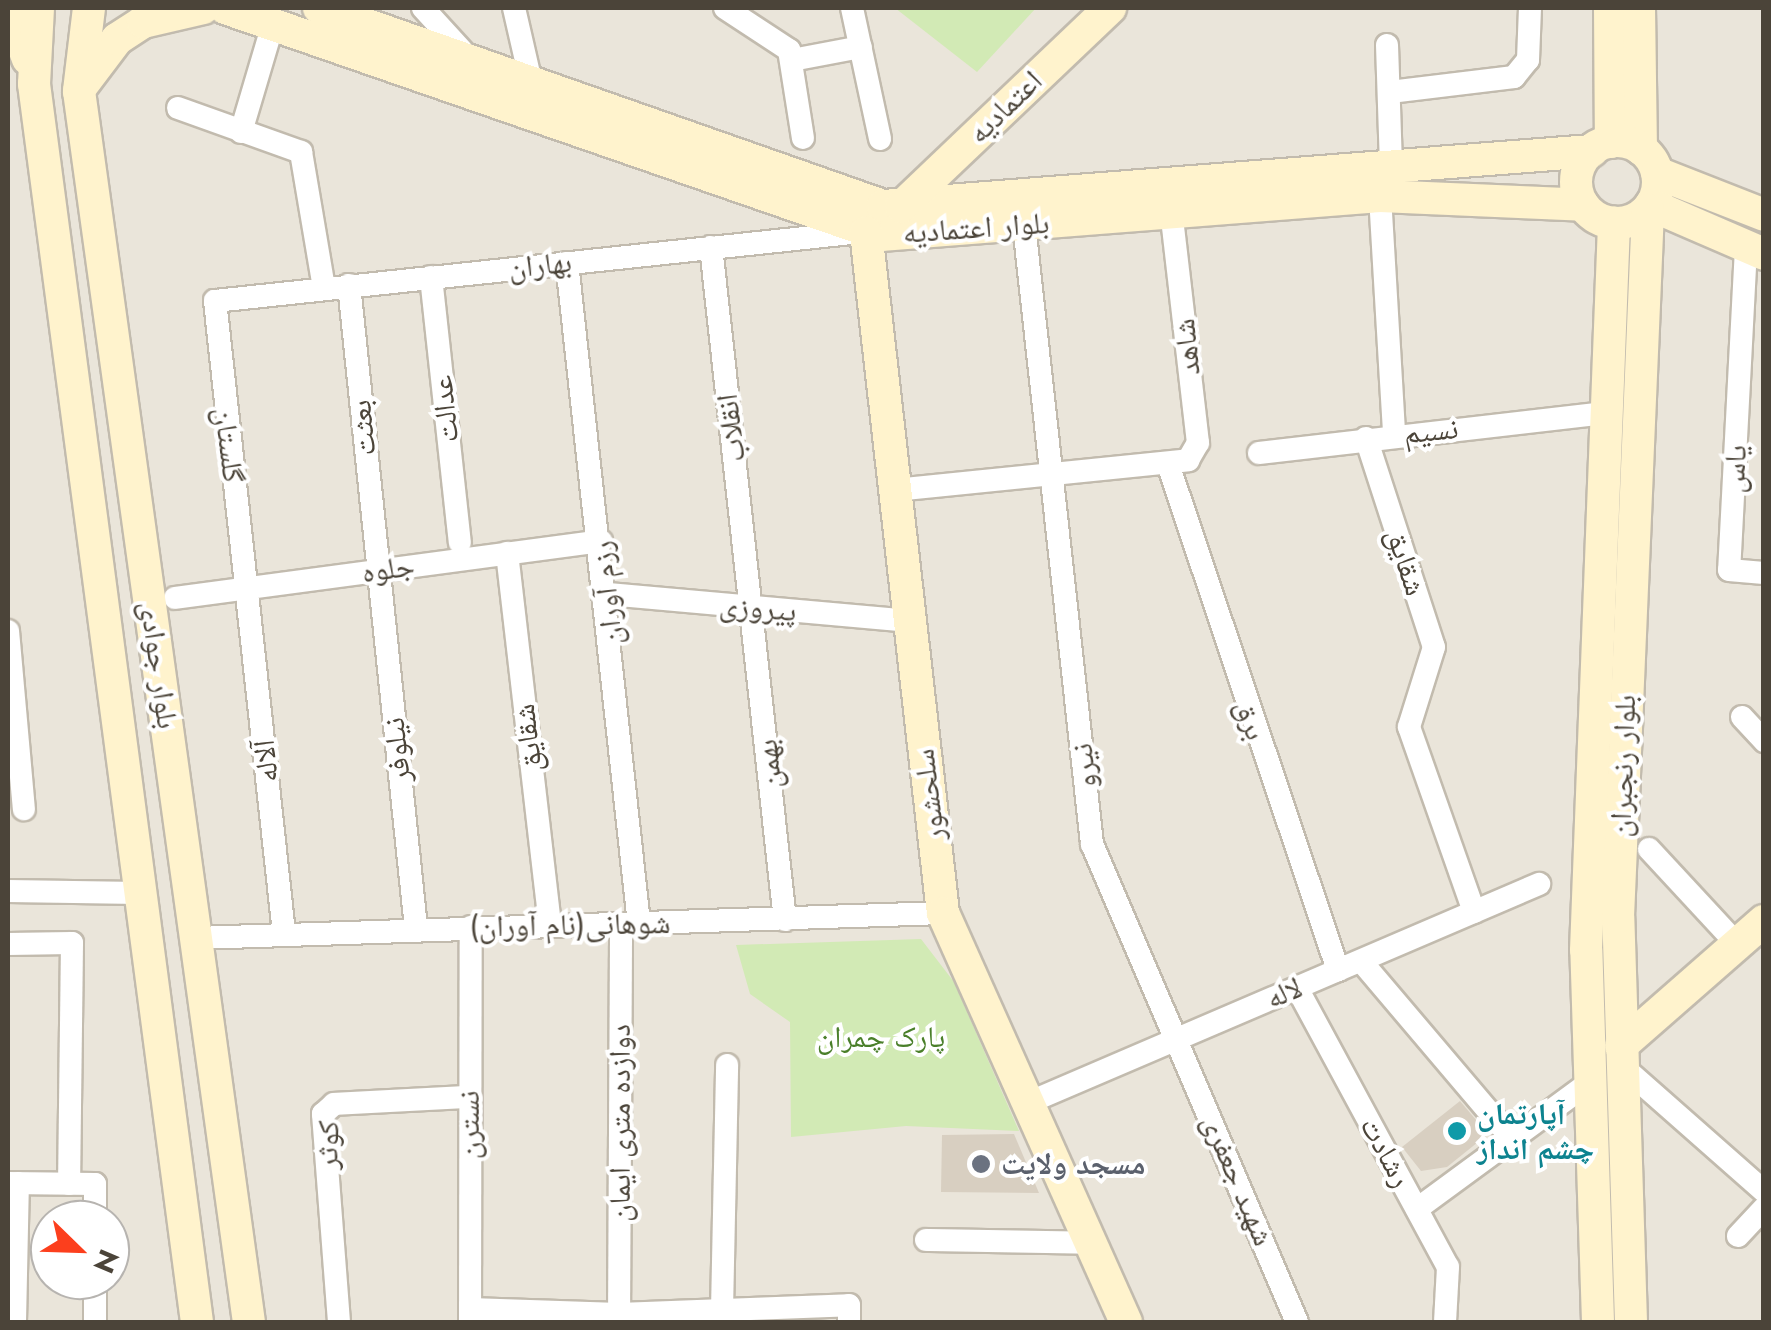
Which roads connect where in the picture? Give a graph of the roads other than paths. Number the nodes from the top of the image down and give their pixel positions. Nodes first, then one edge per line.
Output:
1 (9, 8) edge
2 (38, 8) edge
3 (89, 8) edge
4 (218, 8) edge
5 (319, 8) edge
6 (423, 8) edge
7 (514, 8) edge
8 (725, 8) edge
9 (852, 8) edge
10 (1110, 8) edge
11 (1530, 8) edge
12 (1610, 8) edge
13 (1639, 8) edge
14 (371, 16) edge
15 (273, 24) junction
16 (1387, 45) dead end
17 (861, 47) junction
18 (469, 59) junction
19 (792, 60) junction
20 (530, 78) junction
21 (34, 84) junction
22 (79, 91) junction
23 (1390, 92) junction
24 (178, 108) dead end
25 (241, 132) junction
26 (802, 138) dead end
27 (880, 138) dead end
28 (1391, 162) junction
29 (1633, 172) junction
30 (1380, 196) junction
31 (1583, 205) junction
32 (901, 207) junction
33 (1172, 211) junction
34 (1764, 215) edge
35 (1614, 223) junction
36 (1024, 225) junction
37 (866, 232) junction
38 (710, 248) junction
39 (1755, 251) edge
40 (567, 262) junction
41 (431, 276) junction
42 (348, 285) junction
43 (324, 288) junction
44 (216, 301) joint
45 (1603, 413) junction
46 (1394, 434) junction
47 (1366, 438) junction
48 (1259, 453) dead end
49 (1170, 467) junction
50 (1052, 477) junction
51 (896, 490) junction
52 (601, 541) junction
53 (460, 542) dead end
54 (507, 553) junction
55 (378, 571) junction
56 (1764, 573) edge
57 (247, 588) junction
58 (608, 594) junction
59 (174, 598) dead end
60 (752, 608) junction
61 (908, 620) junction
62 (10, 631) edge
63 (154, 632) junction
64 (112, 639) junction
65 (1742, 718) dead end
66 (1764, 741) edge
67 (24, 809) dead end
68 (1649, 849) dead end
69 (1539, 884) dead end
70 (8, 891) edge
71 (139, 894) junction
72 (1474, 912) junction
73 (943, 913) junction
74 (785, 920) junction
75 (550, 923) junction
76 (630, 924) junction
77 (471, 927) junction
78 (416, 928) junction
79 (1756, 928) edge
80 (284, 933) junction
81 (197, 938) junction
82 (8, 944) edge
83 (1360, 960) junction
84 (1338, 970) junction
85 (1297, 988) junction
86 (1178, 1039) junction
87 (1621, 1056) junction
88 (727, 1065) dead end
89 (1587, 1084) junction
90 (469, 1098) junction
91 (1030, 1102) junction
92 (1512, 1139) junction
93 (13, 1183) edge
94 (70, 1184) junction
95 (1764, 1191) edge
96 (95, 1200) edge
97 (1764, 1208) edge
98 (1417, 1209) junction
99 (1738, 1236) dead end
100 (926, 1240) dead end
101 (1093, 1243) junction
102 (722, 1310) junction
103 (849, 1314) edge
104 (470, 1316) edge
105 (766, 1316) edge
106 (619, 1318) edge
107 (15, 1322) edge
108 (197, 1322) edge
109 (249, 1322) edge
110 (338, 1322) edge
111 (1126, 1322) edge
112 (1297, 1322) edge
113 (1445, 1322) edge
114 (1598, 1322) edge
115 (1630, 1322) edge

1 - 21 street
2 - 21 street, بلوار جوادی
3 - 22 street, بلوار جوادی
4 - 15 street, بلوار اعتمادیه
4 - 22 street
5 - 14 street, بلوار اعتمادیه
6 - 18 street
7 - 20 street
8 - 19 street
9 - 17 street
10 - 32 street, اعتمادیه
11 - 23 street
12 - 29 street
13 - 29 street
14 - 18 street, بلوار اعتمادیه
15 - 25 street
15 - 37 street, بلوار اعتمادیه
16 - 23 street
17 - 19 street
17 - 27 street
18 - 20 street, بلوار اعتمادیه
19 - 26 street
20 - 32 street, بلوار اعتمادیه
21 - 64 street, بلوار جوادی
22 - 63 street, بلوار جوادی
23 - 28 street
24 - 25 street
25 - 43 street
28 - 29 street, بلوار اعتمادیه
28 - 32 street, بلوار اعتمادیه
29 - 31 street
29 - 34 street
29 - 35 street
29 - 39 street
29 - 87 street, بلوار رنجبران
30 - 31 street, بلوار اعتمادیه
30 - 33 street, بلوار اعتمادیه
30 - 46 street
31 - 35 street
33 - 36 street, بلوار اعتمادیه
33 - 49 street, شاهد
35 - 45 street, بلوار رنجبران
36 - 37 street, بلوار اعتمادیه
36 - 50 street, نیرو
37 - 38 street, بهاران
37 - 51 street, سلحشور
38 - 40 street, بهاران
38 - 60 street, انقلاب
39 - 56 street, یاس
40 - 41 street, بهاران
40 - 52 street, رزم آوران
41 - 42 street, بهاران
41 - 53 street, عدالت
42 - 43 street, بهاران
42 - 55 street, بعثت
43 - 44 street, بهاران
44 - 57 street, گلستان
45 - 46 street, نسیم
45 - 89 street, بلوار رنجبران
46 - 47 street, نسیم
47 - 48 street, نسیم
47 - 72 street, شقایق
49 - 50 street
49 - 84 street, برق
50 - 51 street
50 - 86 street, نیرو
51 - 61 street, سلحشور
52 - 54 street, جلوه
52 - 58 street, رزم آوران
54 - 55 street, جلوه
54 - 75 street, شقایق
55 - 57 street, جلوه
55 - 78 street, نیلوفر
57 - 59 street, جلوه
57 - 80 street, آلاله
58 - 60 street, پیروزی
58 - 76 street, رزم آوران
60 - 61 street, پیروزی
60 - 74 street, بهمن
61 - 73 street, سلحشور
62 - 67 street
63 - 64 street
63 - 81 street, بلوار جوادی
64 - 71 street, بلوار جوادی
65 - 66 street
68 - 79 street
69 - 72 street, لاله
70 - 71 street
71 - 108 street, بلوار جوادی
72 - 83 street, لاله
73 - 74 street, شوهانی(نام آوران)
73 - 91 street, سلحشور
74 - 76 street, شوهانی(نام آوران)
75 - 76 street, شوهانی(نام آوران)
75 - 77 street, شوهانی(نام آوران)
76 - 106 street, دوازده متری ایمان
77 - 78 street, شوهانی(نام آوران)
77 - 90 street, نسترن
78 - 80 street, شوهانی(نام آوران)
79 - 87 street
80 - 81 street, شوهانی(نام آوران)
81 - 109 street, بلوار جوادی
82 - 94 street
83 - 84 street, لاله
83 - 92 street
84 - 85 street, لاله
85 - 86 street, لاله
85 - 98 street, رشادت
86 - 91 street, لاله
86 - 112 street, شهید جعفری
87 - 95 street
87 - 115 street, بلوار رنجبران
88 - 102 street
89 - 92 street
89 - 114 street, بلوار رنجبران
90 - 104 street, نسترن
90 - 110 street, کوثر
91 - 101 street, سلحشور
92 - 98 street
93 - 94 street
93 - 107 street
94 - 96 street
97 - 99 street
98 - 113 street, رشادت
100 - 101 street
101 - 111 street, سلحشور
102 - 105 street
102 - 106 street
103 - 105 street
104 - 106 street

